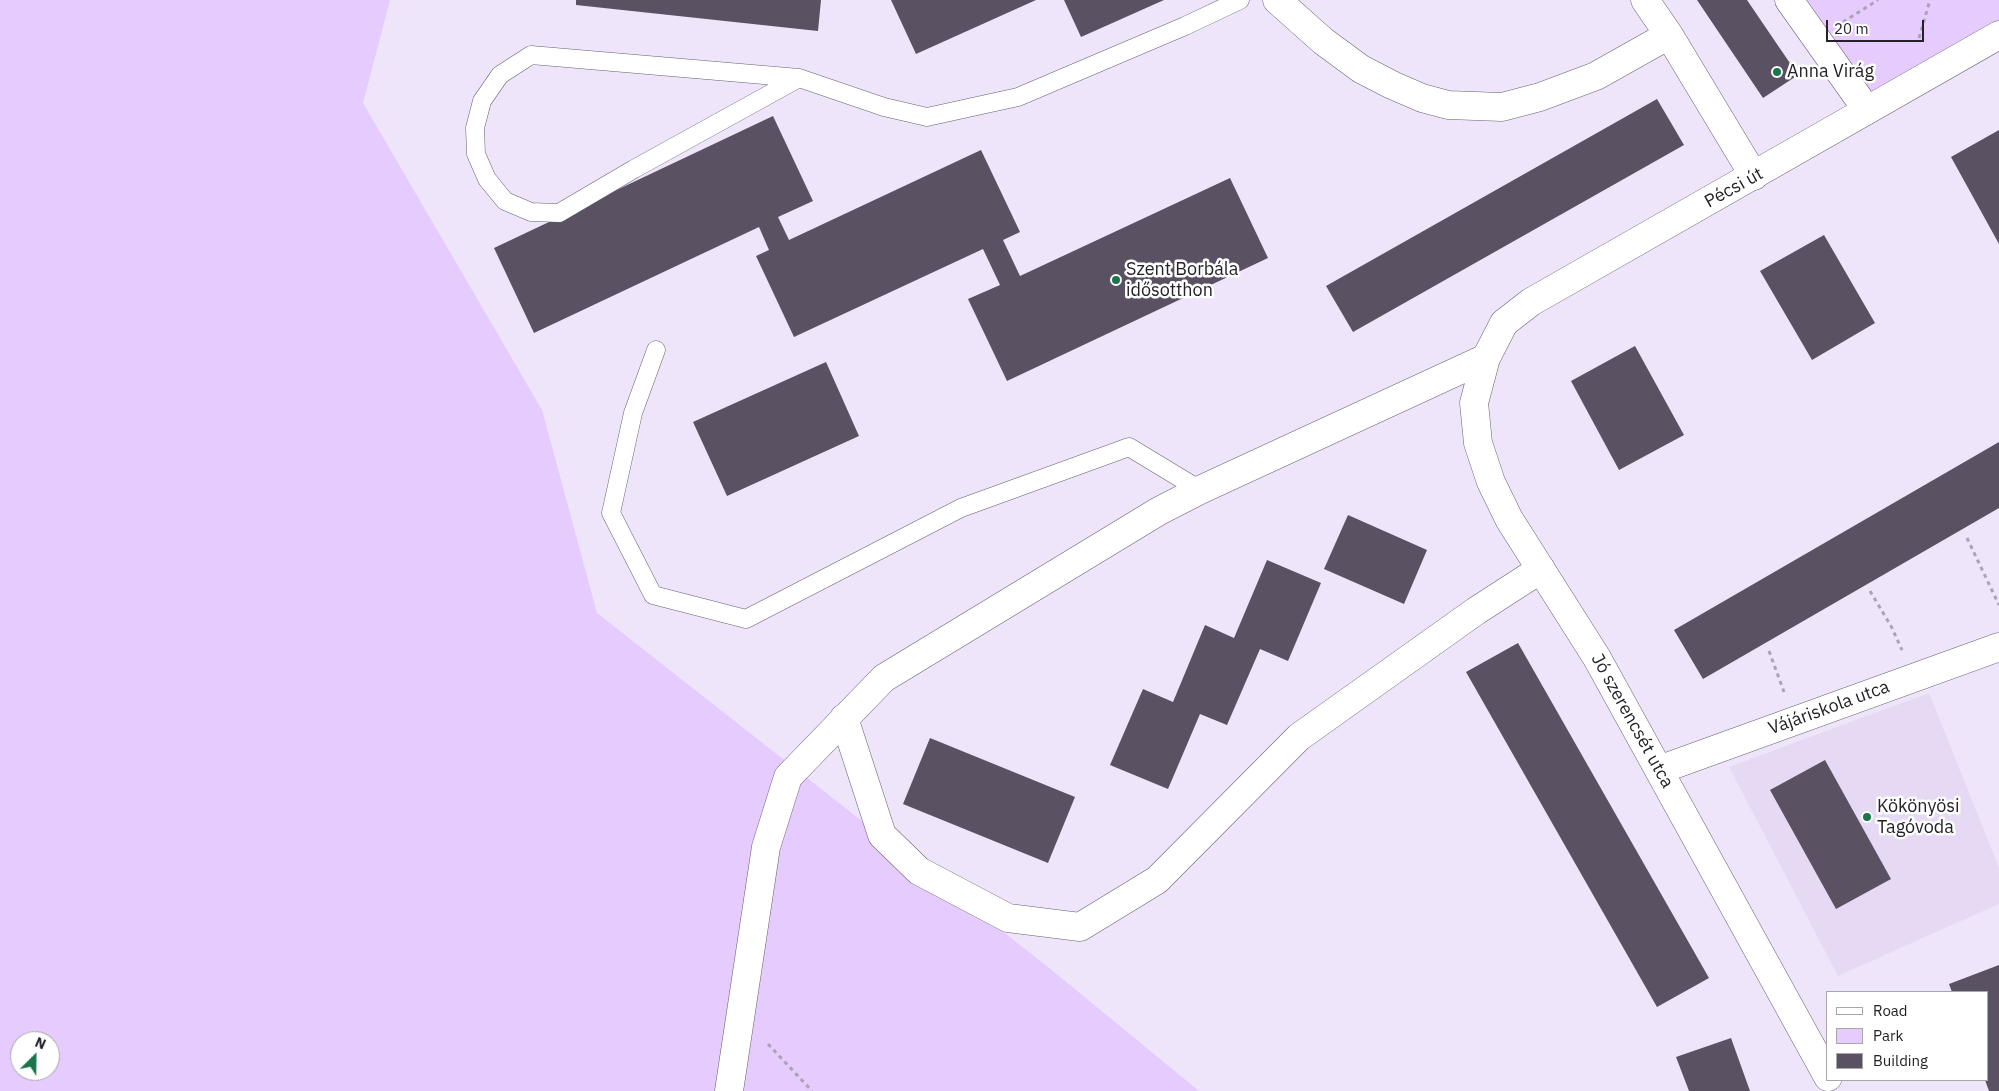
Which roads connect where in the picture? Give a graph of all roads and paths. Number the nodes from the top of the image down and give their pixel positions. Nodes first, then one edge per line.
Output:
1 (1240, 0) edge
2 (1277, 0) edge
3 (1645, 0) edge
4 (1790, 0) edge
5 (1878, 0) edge
6 (1930, 0) edge
7 (1669, 35) junction
8 (1999, 35) edge
9 (1919, 38) dead end
10 (1817, 39) junction
11 (799, 78) junction
12 (1867, 110) junction
13 (1754, 176) junction
14 (656, 350) dead end
15 (1486, 358) junction
16 (1200, 490) junction
17 (1967, 538) dead end
18 (1541, 569) junction
19 (1870, 591) dead end
20 (1999, 605) edge
21 (1999, 647) edge
22 (1769, 651) dead end
23 (1914, 678) junction
24 (844, 718) junction
25 (1795, 721) junction
26 (1660, 770) junction
27 (740, 1014) junction
28 (1826, 1073) edge
29 (729, 1091) edge
30 (812, 1091) edge

1 - 11 lane
2 - 7 street
3 - 7 street
4 - 10 street
5 - 10 path
6 - 9 path
7 - 13 street
8 - 12 street, Pécsi út
10 - 12 street
11 - 11 lane
12 - 13 street, Pécsi út
13 - 15 street, Pécsi út
14 - 16 lane
15 - 16 street
15 - 18 street, Jó szerencsét utca
16 - 24 street
17 - 20 path
18 - 24 street
18 - 26 street, Jó szerencsét utca
19 - 23 path
21 - 23 street, Vájáriskola utca
22 - 25 path
23 - 25 street, Vájáriskola utca
24 - 27 street
25 - 26 street, Vájáriskola utca
26 - 28 street, Jó szerencsét utca
27 - 29 street
27 - 30 path

